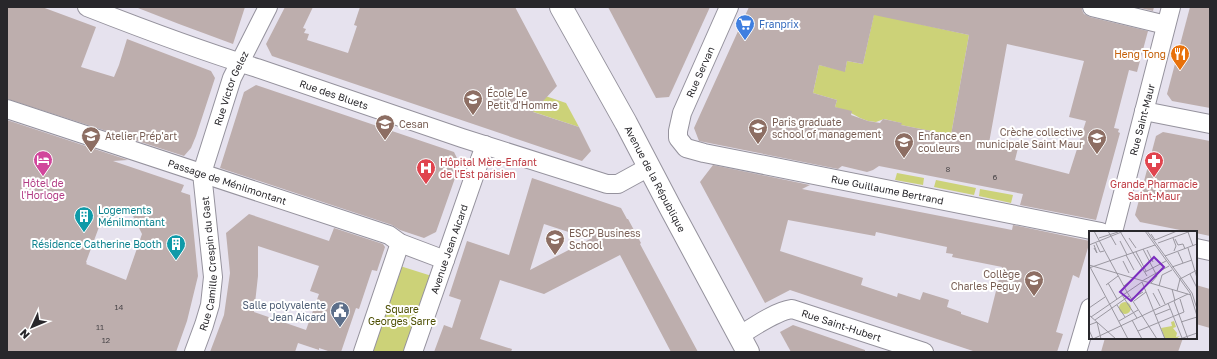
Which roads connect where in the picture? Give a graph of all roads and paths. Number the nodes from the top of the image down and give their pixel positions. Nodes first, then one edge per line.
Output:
1 (87, 7) edge
2 (268, 7) edge
3 (561, 7) edge
4 (729, 7) edge
5 (1092, 7) edge
6 (1171, 7) edge
7 (1166, 25) junction
8 (240, 63) junction
9 (7, 109) edge
10 (1144, 111) junction
11 (1210, 124) edge
12 (678, 138) joint
13 (485, 145) junction
14 (649, 167) junction
15 (202, 173) junction
16 (1096, 231) edge
17 (1113, 231) edge
18 (400, 243) junction
19 (1197, 248) edge
20 (1210, 251) edge
21 (445, 260) junction
22 (1089, 311) edge
23 (743, 344) edge
24 (194, 352) edge
25 (363, 352) edge
26 (413, 352) edge
27 (924, 352) edge
28 (1076, 352) edge

1 - 8 street, Rue des Bluets
2 - 8 street, Rue Victor Gelez
3 - 14 main road, Avenue de la République
4 - 12 street, Rue Servan
5 - 7 street
6 - 7 street, Rue Saint-Maur
7 - 10 street, Rue Saint-Maur
8 - 13 street, Rue des Bluets
8 - 15 street, Rue Victor Gelez
9 - 15 street, Passage de Ménilmontant
10 - 11 street
10 - 17 street, Rue Saint-Maur
12 - 16 street, Rue Guillaume Bertrand
13 - 14 street, Rue des Bluets
13 - 21 street, Avenue Jean Aicard
14 - 23 main road, Avenue de la République
15 - 18 street, Passage de Ménilmontant
15 - 24 street, Rue Camille Crespin du Gast
18 - 21 street, Passage de Ménilmontant
18 - 25 street
19 - 20 street
21 - 26 street, Avenue Jean Aicard
22 - 28 street
23 - 27 street, Rue Saint-Hubert

